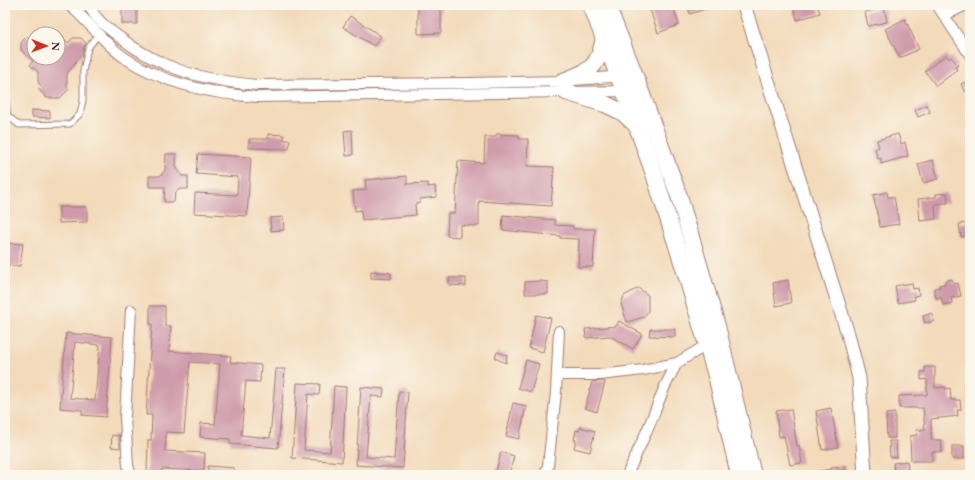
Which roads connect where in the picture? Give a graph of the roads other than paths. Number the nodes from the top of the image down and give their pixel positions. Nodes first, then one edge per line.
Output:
1 (69, 5) edge
2 (89, 5) edge
3 (591, 5) edge
4 (607, 5) edge
5 (744, 5) edge
6 (938, 5) edge
7 (966, 5) edge
8 (945, 15) junction
9 (98, 35) junction
10 (604, 38) junction
11 (970, 56) edge
12 (5, 80) edge
13 (629, 83) junction
14 (564, 87) junction
15 (637, 126) junction
16 (132, 310) dead end
17 (558, 331) dead end
18 (708, 344) junction
19 (676, 363) junction
20 (557, 375) junction
21 (131, 475) edge
22 (545, 475) edge
23 (627, 475) edge
24 (739, 475) edge
25 (753, 475) edge
26 (865, 475) edge

1 - 9 street
2 - 14 street
3 - 10 main road
4 - 13 main road
5 - 26 street
6 - 8 street
7 - 8 street
8 - 11 street
9 - 12 lane
9 - 14 street
10 - 13 main road
10 - 14 main road
13 - 14 street
13 - 14 street
13 - 15 main road
13 - 25 main road
14 - 15 main road
15 - 18 main road
16 - 21 street
17 - 20 street
18 - 19 street
18 - 24 main road
19 - 20 street
19 - 23 street
20 - 22 street

